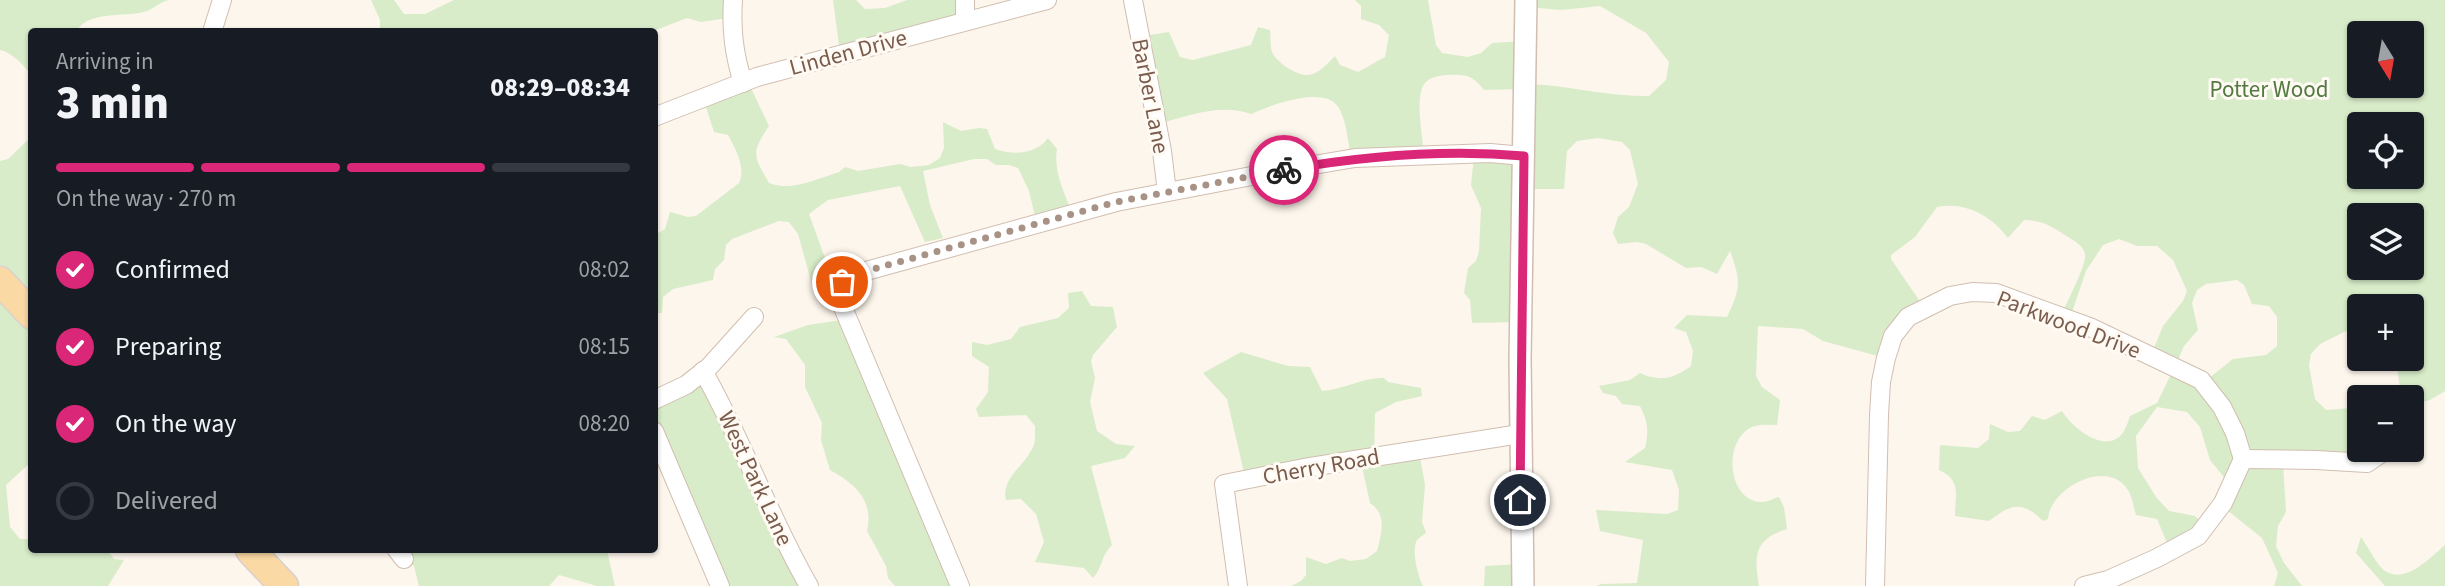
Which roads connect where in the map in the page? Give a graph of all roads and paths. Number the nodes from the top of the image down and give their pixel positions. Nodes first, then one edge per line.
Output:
1 (222, 0) edge
2 (733, 0) edge
3 (965, 0) edge
4 (1047, 0) edge
5 (1133, 0) edge
6 (1527, 0) edge
7 (965, 21) junction
8 (213, 28) edge
9 (743, 83) junction
10 (658, 115) edge
11 (1524, 156) junction
12 (1167, 192) junction
13 (0, 281) edge
14 (28, 310) edge
15 (754, 317) dead end
16 (703, 371) junction
17 (658, 398) edge
18 (1520, 433) junction
19 (658, 439) edge
20 (2243, 459) junction
21 (2347, 462) edge
22 (2350, 462) edge
23 (2368, 462) edge
24 (253, 553) edge
25 (284, 586) edge
26 (720, 586) edge
27 (809, 586) edge
28 (960, 586) edge
29 (1238, 586) edge
30 (1523, 586) edge
31 (1875, 586) edge
32 (2084, 586) edge

1 - 8 street
2 - 9 street
3 - 7 street
4 - 7 street, Linden Drive
5 - 12 street, Barber Lane
6 - 11 street
7 - 9 street, Linden Drive
9 - 10 street, Linden Drive
11 - 12 street
11 - 18 street
12 - 28 street
13 - 14 main road
15 - 16 street
16 - 17 street
16 - 27 street, West Park Lane
18 - 29 street, Cherry Road
18 - 30 street
19 - 26 street
20 - 21 street
20 - 31 street, Parkwood Drive
20 - 32 street
22 - 23 street
24 - 25 main road

